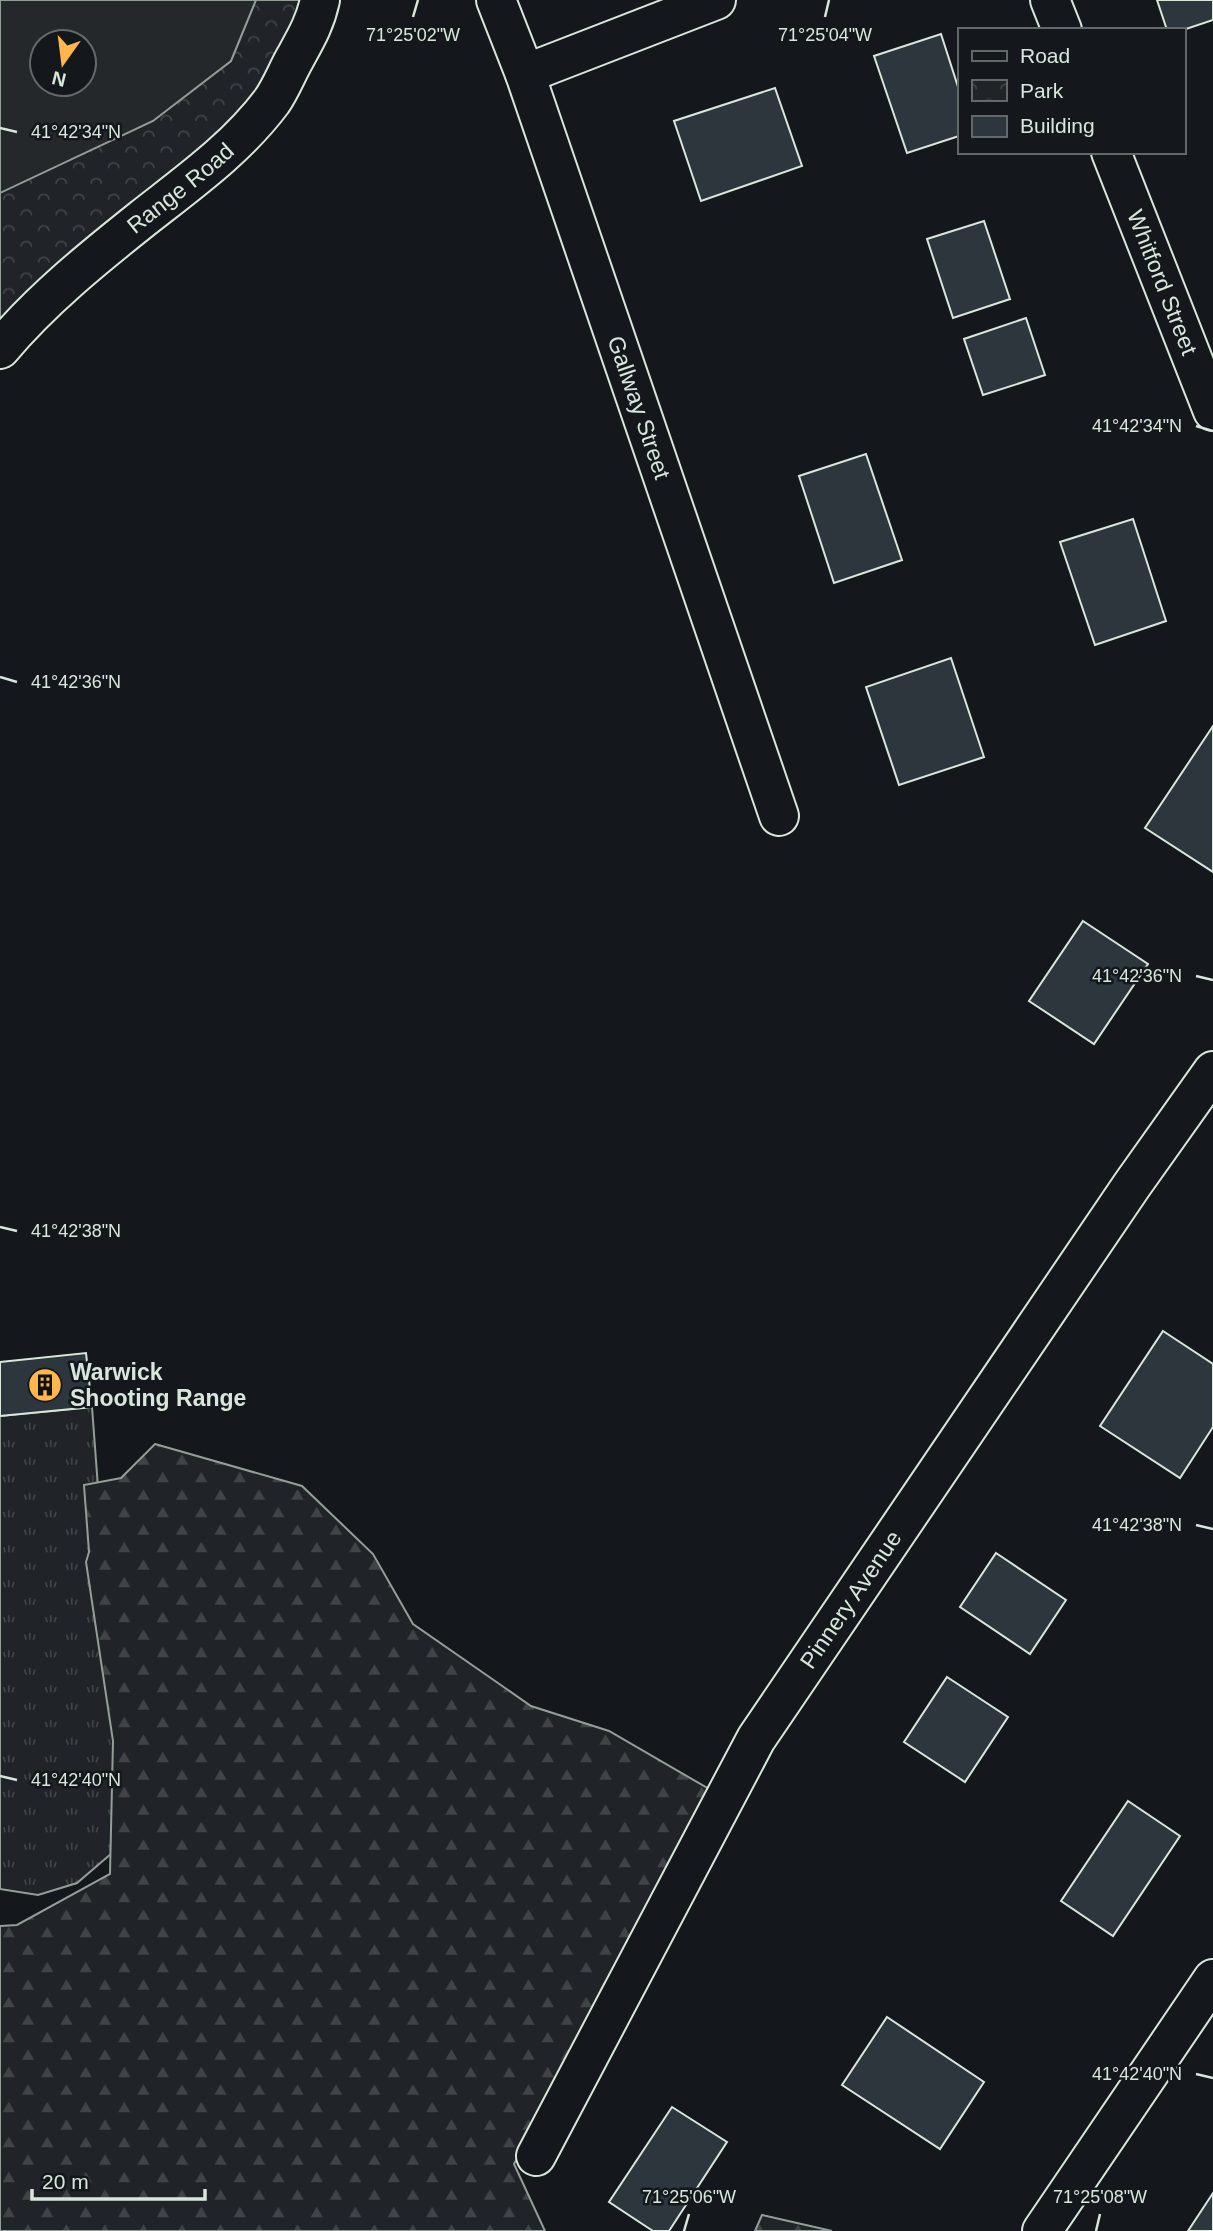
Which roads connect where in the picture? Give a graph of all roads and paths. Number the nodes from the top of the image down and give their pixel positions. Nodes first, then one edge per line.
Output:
1 (320, 0) edge
2 (496, 0) edge
3 (716, 0) edge
4 (1050, 0) edge
5 (1061, 28) edge
6 (525, 74) junction
7 (1112, 154) edge
8 (0, 349) edge
9 (1213, 411) edge
10 (779, 816) dead end
11 (1213, 1071) edge
12 (1213, 1979) edge
13 (536, 2156) dead end
14 (1042, 2231) edge

1 - 8 street, Range Road
2 - 6 street, Gallway Street
3 - 6 street
4 - 5 street
6 - 10 street, Gallway Street
7 - 9 street, Whitford Street
11 - 13 street, Pinnery Avenue
12 - 14 street

